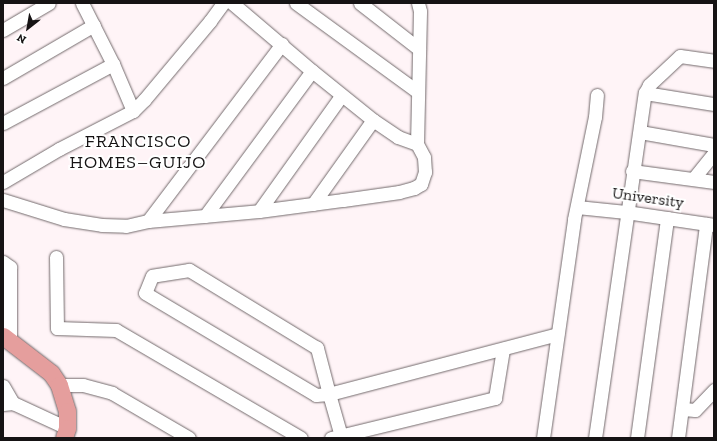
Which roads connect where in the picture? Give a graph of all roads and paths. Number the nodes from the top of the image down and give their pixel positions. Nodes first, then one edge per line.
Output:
1 (49, 3) edge
2 (82, 3) edge
3 (296, 3) edge
4 (360, 3) edge
5 (418, 3) edge
6 (224, 4) edge
7 (94, 25) junction
8 (3, 30) edge
9 (282, 44) junction
10 (419, 49) junction
11 (714, 61) edge
12 (113, 64) junction
13 (312, 71) junction
14 (3, 78) edge
15 (418, 92) junction
16 (645, 93) junction
17 (597, 95) dead end
18 (342, 96) junction
19 (714, 104) edge
20 (133, 111) junction
21 (373, 120) junction
22 (3, 123) edge
23 (640, 132) junction
24 (416, 144) junction
25 (714, 145) edge
26 (714, 153) edge
27 (632, 171) junction
28 (693, 179) junction
29 (3, 182) edge
30 (714, 182) edge
31 (3, 200) edge
32 (313, 204) junction
33 (577, 207) junction
34 (259, 211) junction
35 (626, 212) junction
36 (205, 216) junction
37 (667, 218) junction
38 (148, 221) junction
39 (710, 224) edge
40 (56, 257) dead end
41 (3, 262) edge
42 (557, 334) junction
43 (6, 338) edge
44 (503, 349) junction
45 (59, 385) junction
46 (3, 386) edge
47 (714, 390) edge
48 (329, 394) junction
49 (8, 404) edge
50 (682, 409) junction
51 (65, 433) edge
52 (338, 437) edge
53 (189, 438) edge
54 (301, 438) edge
55 (542, 438) edge
56 (595, 438) edge
57 (637, 438) edge
58 (678, 438) edge

1 - 8 street
2 - 7 street
3 - 15 street
4 - 10 street
5 - 10 street
6 - 9 street
6 - 20 street
7 - 12 street
7 - 14 street
9 - 13 street
9 - 38 street
10 - 15 street
11 - 16 street
12 - 20 street
12 - 22 street
13 - 18 street
13 - 36 street
15 - 24 street
16 - 19 street
16 - 23 street
17 - 33 street
18 - 21 street
18 - 34 street
20 - 29 street
21 - 24 street
21 - 32 street
23 - 25 street
23 - 27 street
24 - 32 street
26 - 28 street
27 - 28 street
27 - 35 street
28 - 30 street
31 - 38 street
32 - 34 street
33 - 35 street, University
33 - 42 street
34 - 36 street
35 - 37 street, University
35 - 56 street
36 - 38 street
37 - 39 street, University
37 - 57 street
39 - 50 street
40 - 54 street
41 - 43 street
42 - 44 street
42 - 55 street
43 - 45 main road
44 - 48 street
44 - 52 street
45 - 51 main road
45 - 53 street
46 - 49 street
47 - 50 street
48 - 48 street
48 - 52 street
49 - 51 street
50 - 58 street

